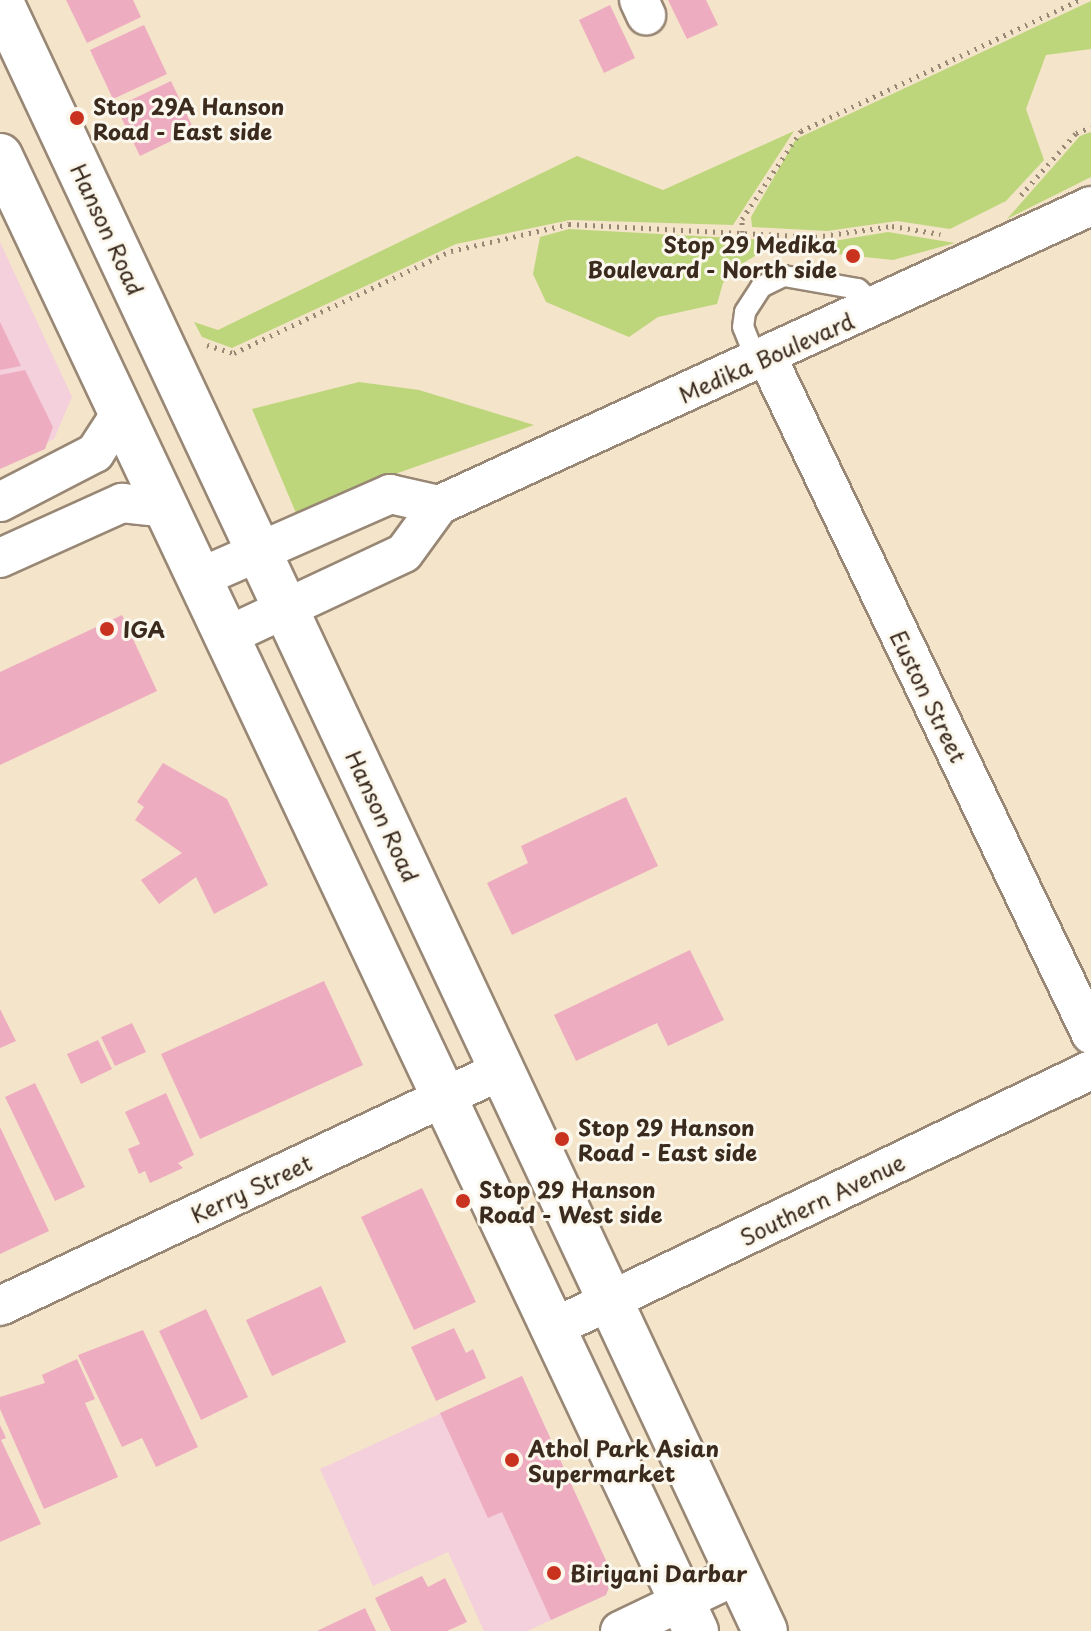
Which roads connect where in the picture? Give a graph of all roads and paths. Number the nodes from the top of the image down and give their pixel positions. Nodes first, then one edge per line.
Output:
1 (0, 0) edge
2 (1080, 0) edge
3 (1091, 127) edge
4 (0, 156) edge
5 (1018, 198) dead end
6 (1091, 206) edge
7 (742, 232) junction
8 (945, 235) dead end
9 (876, 307) junction
10 (198, 342) dead end
11 (767, 357) junction
12 (121, 413) junction
13 (0, 502) edge
14 (439, 505) junction
15 (166, 508) junction
16 (257, 550) junction
17 (0, 558) edge
18 (199, 578) junction
19 (284, 605) junction
20 (227, 636) junction
21 (1091, 1034) edge
22 (502, 1070) junction
23 (1091, 1070) edge
24 (444, 1097) junction
25 (610, 1300) junction
26 (0, 1306) edge
27 (553, 1328) junction
28 (739, 1574) junction
29 (689, 1616) edge
30 (620, 1631) edge
31 (765, 1631) edge

1 - 16 main road, Hanson Road
2 - 7 path
3 - 5 path
4 - 12 main road
6 - 9 street, Medika Boulevard
7 - 8 path
7 - 10 path
9 - 11 street, Medika Boulevard
9 - 11 lane
11 - 14 street, Medika Boulevard
11 - 21 street, Euston Street
12 - 13 street
12 - 15 main road
14 - 16 street
14 - 19 street, Medika Boulevard
15 - 17 street
15 - 18 main road
16 - 18 street
16 - 19 main road, Hanson Road
18 - 20 main road
19 - 20 street, Medika Boulevard
19 - 22 main road, Hanson Road
20 - 24 main road
22 - 24 street, Kerry Street
22 - 25 main road, Hanson Road
23 - 25 street, Southern Avenue
24 - 26 street, Kerry Street
24 - 27 main road
25 - 27 street, Southern Avenue
25 - 28 main road, Hanson Road
27 - 29 main road
28 - 29 street
28 - 31 main road, Hanson Road
29 - 30 street

